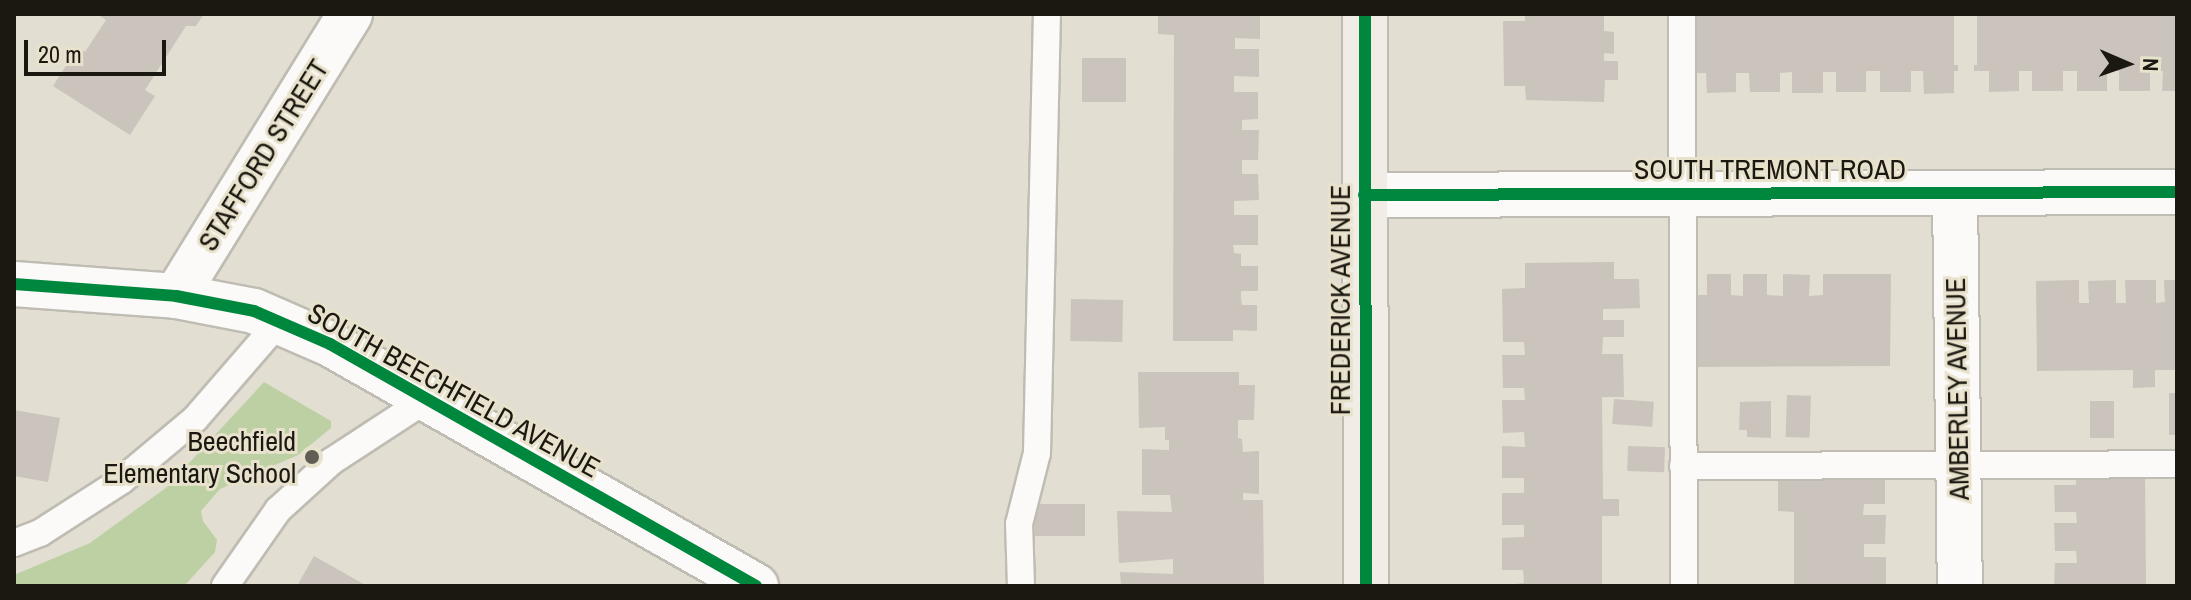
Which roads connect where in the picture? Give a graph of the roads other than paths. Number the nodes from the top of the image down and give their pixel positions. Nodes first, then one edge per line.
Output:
1 (350, 14) edge
2 (1047, 14) edge
3 (1365, 14) edge
4 (1682, 14) edge
5 (2177, 192) edge
6 (1955, 193) junction
7 (1683, 194) junction
8 (1364, 195) junction
9 (14, 284) edge
10 (176, 296) junction
11 (279, 322) junction
12 (427, 399) junction
13 (2177, 464) edge
14 (1958, 465) junction
15 (1683, 466) junction
16 (14, 543) edge
17 (225, 586) edge
18 (756, 586) edge
19 (1021, 586) edge
20 (1366, 586) edge
21 (1684, 586) edge
22 (1960, 586) edge

1 - 10 street, STAFFORD STREET
2 - 19 lane
3 - 8 main road, FREDERICK AVENUE
4 - 7 lane
5 - 6 street, SOUTH TREMONT ROAD
6 - 7 street, SOUTH TREMONT ROAD
6 - 14 street, AMBERLEY AVENUE
7 - 8 street, SOUTH TREMONT ROAD
7 - 15 lane
8 - 20 main road, FREDERICK AVENUE
9 - 10 street, SOUTH BEECHFIELD AVENUE
10 - 11 street, SOUTH BEECHFIELD AVENUE
11 - 12 street, SOUTH BEECHFIELD AVENUE
11 - 16 lane
12 - 17 lane
12 - 18 street, SOUTH BEECHFIELD AVENUE
13 - 14 lane
14 - 15 lane
14 - 22 street, AMBERLEY AVENUE
15 - 21 lane

